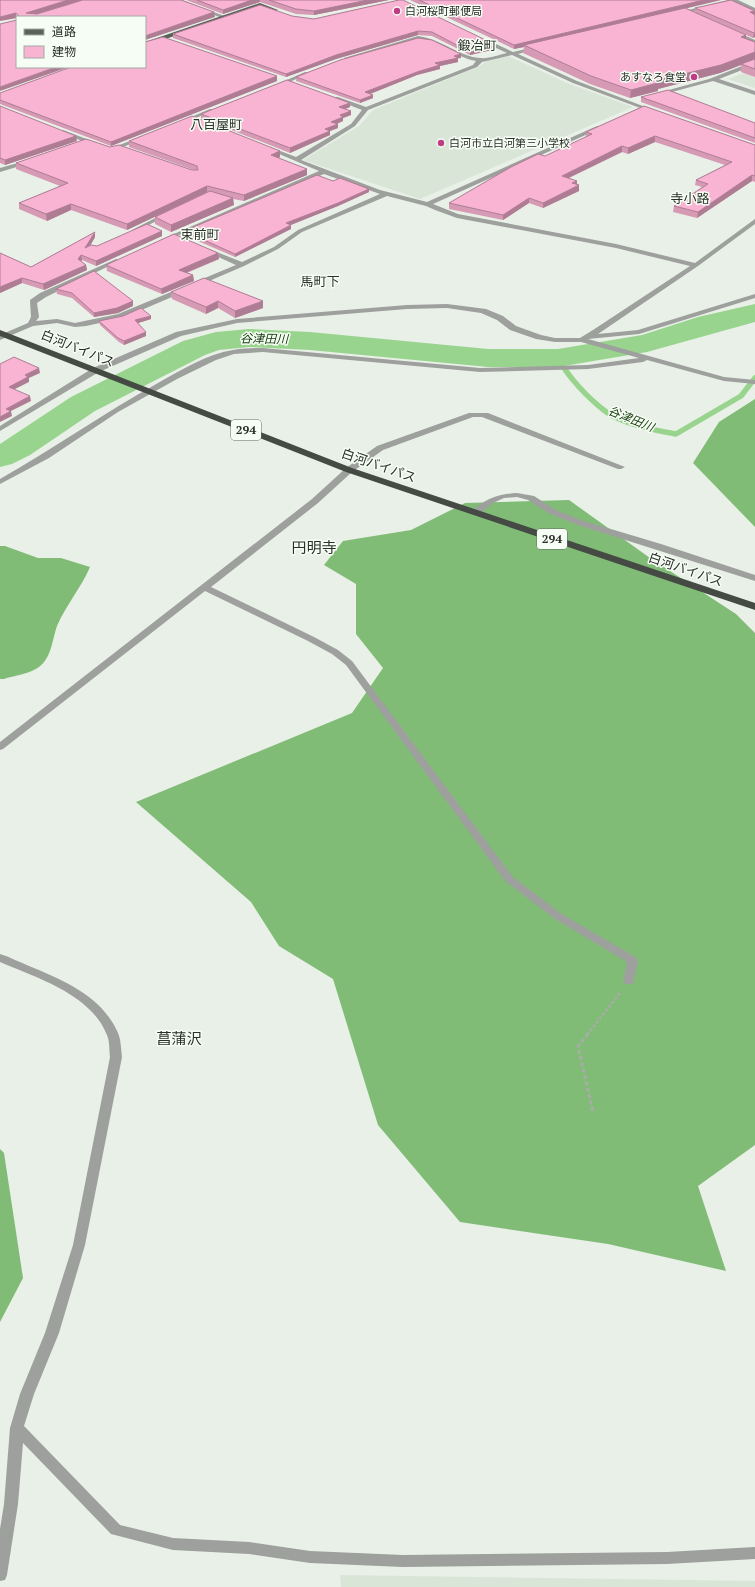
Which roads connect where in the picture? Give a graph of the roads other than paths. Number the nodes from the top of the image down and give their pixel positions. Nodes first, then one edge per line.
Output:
1 (177, 0) edge
2 (735, 0) edge
3 (260, 3) edge
4 (755, 10) edge
5 (281, 12) edge
6 (685, 12) junction
7 (670, 15) edge
8 (692, 15) edge
9 (224, 17) junction
10 (727, 30) edge
11 (477, 37) edge
12 (164, 38) junction
13 (171, 40) edge
14 (755, 42) edge
15 (146, 44) edge
16 (542, 46) edge
17 (511, 53) junction
18 (338, 61) edge
19 (480, 61) junction
20 (755, 63) edge
21 (316, 70) edge
22 (279, 79) edge
23 (713, 79) junction
24 (286, 82) junction
25 (294, 84) edge
26 (272, 87) edge
27 (755, 93) edge
28 (330, 96) edge
29 (651, 96) edge
30 (643, 98) edge
31 (628, 102) junction
32 (220, 107) edge
33 (642, 107) junction
34 (366, 108) junction
35 (635, 110) edge
36 (657, 112) edge
37 (191, 118) junction
38 (198, 121) edge
39 (606, 123) edge
40 (177, 124) edge
41 (57, 130) edge
42 (148, 136) edge
43 (86, 141) junction
44 (79, 144) edge
45 (261, 145) edge
46 (119, 147) junction
47 (126, 150) edge
48 (296, 159) junction
49 (34, 160) edge
50 (0, 170) edge
51 (326, 171) junction
52 (388, 193) junction
53 (230, 201) edge
54 (428, 204) junction
55 (243, 205) junction
56 (174, 211) edge
57 (755, 221) edge
58 (127, 233) edge
59 (170, 235) junction
60 (187, 241) edge
61 (157, 243) edge
62 (201, 247) edge
63 (128, 256) edge
64 (242, 265) junction
65 (696, 265) junction
66 (755, 296) edge
67 (31, 324) junction
68 (2, 335) edge
69 (584, 339) junction
70 (647, 359) junction
71 (100, 372) junction
72 (755, 382) edge
73 (146, 390) junction
74 (0, 429) edge
75 (621, 467) dead end
76 (348, 470) junction
77 (0, 482) edge
78 (475, 513) junction
79 (755, 578) edge
80 (204, 587) junction
81 (755, 607) edge
82 (0, 747) edge
83 (0, 958) edge
84 (629, 981) road end
85 (17, 1428) junction
86 (755, 1553) edge
87 (0, 1575) edge

1 - 9 street
2 - 4 street
2 - 6 street
3 - 5 main road
3 - 9 main road
6 - 7 street
6 - 8 street
9 - 12 main road
10 - 14 street
11 - 17 street
12 - 13 street
12 - 15 main road
16 - 17 street
17 - 19 street
17 - 31 street
18 - 19 street
19 - 34 street
20 - 23 street
21 - 24 street
22 - 24 street
23 - 27 street
23 - 29 street
24 - 25 street
24 - 26 street
28 - 34 street
30 - 31 street
31 - 33 street
32 - 37 street
33 - 35 street
33 - 36 street
34 - 48 street
37 - 38 street
37 - 40 street
39 - 54 street
41 - 43 street
42 - 46 street
43 - 44 street
43 - 46 street
45 - 48 street
46 - 47 street
48 - 51 street
49 - 50 street
51 - 52 street
51 - 55 street
52 - 54 street
52 - 64 street
53 - 55 street
54 - 65 street
55 - 59 street
56 - 58 street
57 - 65 street
59 - 60 street
59 - 61 street
62 - 64 street
63 - 67 street
64 - 67 street
65 - 69 street
66 - 69 street
67 - 68 street
68 - 71 highway, 白河バイパス / 294
69 - 70 street
69 - 71 street
70 - 72 street
70 - 73 street
71 - 73 highway, 白河バイパス / 294
71 - 74 street
73 - 76 highway, 白河バイパス / 294
73 - 77 street
75 - 76 street
76 - 78 highway, 白河バイパス / 294
76 - 80 street
78 - 79 street
78 - 81 highway, 白河バイパス / 294
80 - 82 street
80 - 84 street
83 - 85 street
85 - 86 street
85 - 87 street

